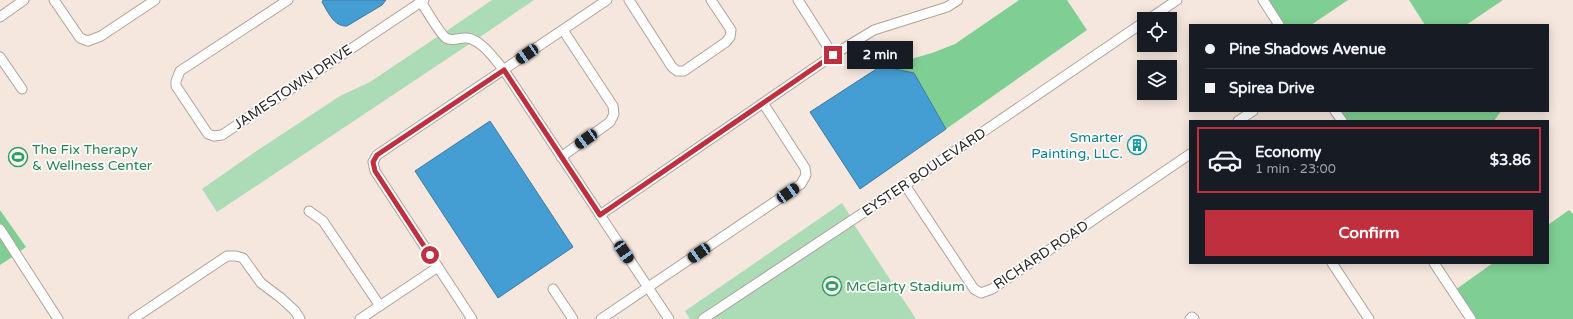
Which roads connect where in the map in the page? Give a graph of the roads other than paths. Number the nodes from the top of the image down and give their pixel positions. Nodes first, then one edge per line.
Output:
1 (24, 0) edge
2 (54, 0) edge
3 (155, 0) edge
4 (288, 0) edge
5 (607, 0) edge
6 (629, 0) edge
7 (711, 0) edge
8 (798, 0) edge
9 (958, 0) edge
10 (1177, 0) edge
11 (1263, 0) edge
12 (422, 1) edge
13 (1159, 12) edge
14 (0, 17) edge
15 (1278, 24) edge
16 (1137, 27) edge
17 (563, 30) junction
18 (833, 55) junction
19 (0, 56) edge
20 (504, 70) junction
21 (22, 89) dead end
22 (763, 103) junction
23 (1252, 112) edge
24 (1240, 120) edge
25 (1189, 155) edge
26 (561, 157) junction
27 (905, 185) junction
28 (309, 211) dead end
29 (600, 215) junction
30 (0, 229) edge
31 (1333, 264) edge
32 (1435, 264) edge
33 (438, 267) junction
34 (648, 288) junction
35 (553, 289) dead end
36 (380, 306) junction
37 (58, 319) edge
38 (134, 319) edge
39 (300, 319) edge
40 (360, 319) edge
41 (472, 319) edge
42 (573, 319) edge
43 (601, 319) edge
44 (670, 319) edge
45 (703, 319) edge
46 (1369, 319) edge
47 (1471, 319) edge

1 - 14 street
2 - 3 street
4 - 12 street, JAMESTOWN DRIVE
5 - 17 street
6 - 7 street
8 - 18 street
9 - 18 street
10 - 13 street
11 - 15 street
12 - 20 street
16 - 27 street, EYSTER BOULEVARD
17 - 20 street
17 - 26 street
18 - 22 street
19 - 21 street
20 - 26 street
20 - 33 street
22 - 29 street
22 - 34 street
23 - 24 street
25 - 27 street, RICHARD ROAD
26 - 29 street
27 - 45 street, EYSTER BOULEVARD
28 - 36 street
29 - 34 street
30 - 37 street
31 - 46 street
32 - 47 street
33 - 36 street
33 - 41 street
34 - 43 street
34 - 44 street
35 - 42 street
36 - 40 street
38 - 39 street

